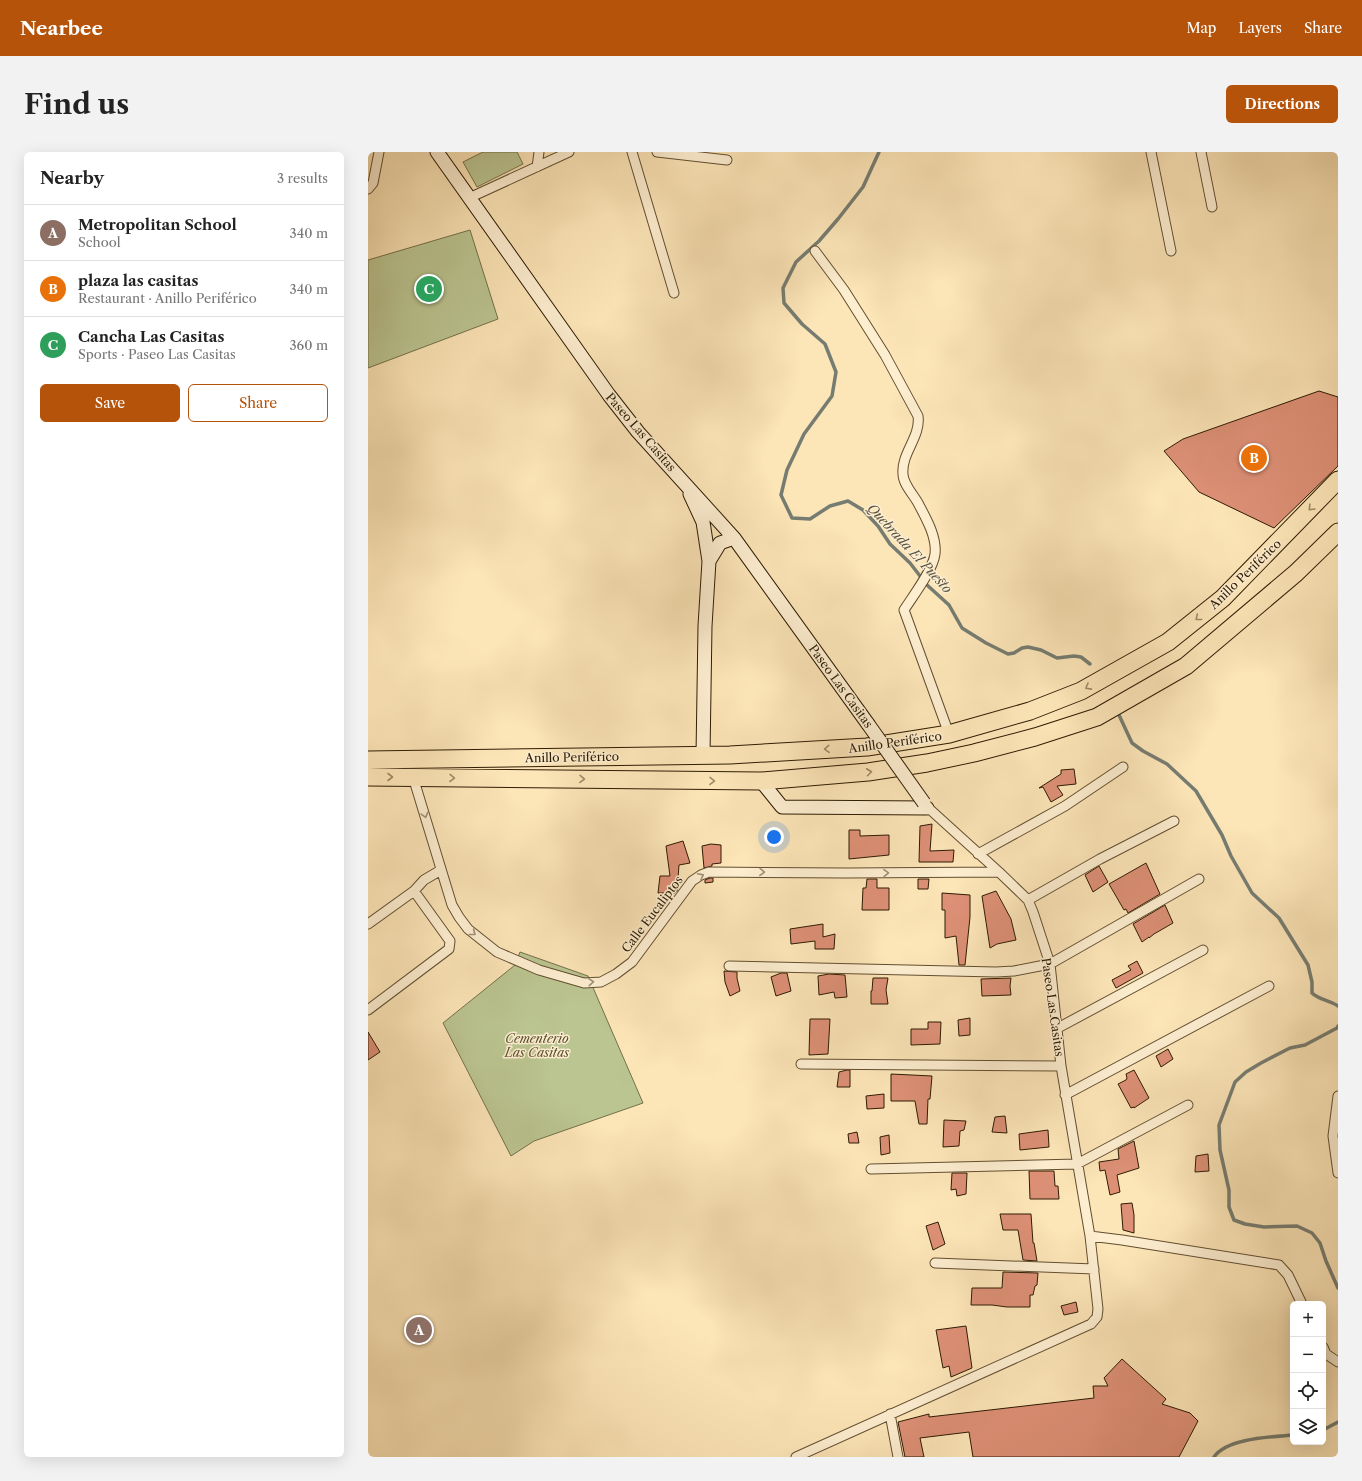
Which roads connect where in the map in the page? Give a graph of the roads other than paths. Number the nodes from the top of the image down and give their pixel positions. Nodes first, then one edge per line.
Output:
1 (379, 152) edge
2 (437, 152) edge
3 (539, 152) edge
4 (569, 152) edge
5 (632, 152) edge
6 (657, 152) edge
7 (1151, 152) edge
8 (1201, 152) edge
9 (694, 154) edge
10 (727, 160) dead end
11 (537, 167) junction
12 (368, 189) edge
13 (469, 198) junction
14 (1212, 207) dead end
15 (815, 250) dead end
16 (1171, 251) dead end
17 (674, 293) dead end
18 (1338, 480) edge
19 (684, 482) junction
20 (1338, 532) edge
21 (734, 538) junction
22 (709, 561) junction
23 (949, 734) junction
24 (703, 755) junction
25 (368, 760) edge
26 (1123, 767) dead end
27 (368, 777) edge
28 (413, 777) junction
29 (761, 781) junction
30 (926, 805) junction
31 (1174, 821) dead end
32 (978, 854) junction
33 (441, 870) junction
34 (999, 872) junction
35 (1199, 879) dead end
36 (414, 891) junction
37 (1028, 900) junction
38 (368, 924) edge
39 (1203, 950) dead end
40 (1050, 964) junction
41 (729, 966) dead end
42 (1269, 986) dead end
43 (368, 1010) edge
44 (1056, 1029) junction
45 (801, 1064) dead end
46 (1061, 1066) junction
47 (1066, 1095) junction
48 (1338, 1096) edge
49 (1188, 1105) dead end
50 (1077, 1164) junction
51 (871, 1168) dead end
52 (1338, 1173) edge
53 (1090, 1236) junction
54 (935, 1263) dead end
55 (1094, 1269) junction
56 (1301, 1301) edge
57 (1326, 1354) edge
58 (1338, 1362) edge
59 (890, 1414) junction
60 (817, 1453) edge
61 (796, 1457) edge
62 (898, 1457) edge

1 - 12 street
2 - 13 street, Paseo Las Casitas
3 - 11 street
4 - 11 street
5 - 17 street
6 - 9 street
7 - 16 street
8 - 14 street
9 - 10 street
11 - 13 street
13 - 19 street, Paseo Las Casitas
15 - 23 street
18 -> 23 highway, Anillo Periférico
19 - 21 street, Paseo Las Casitas
19 - 22 street
29 -> 20 highway, Anillo Periférico
21 - 22 street
21 - 30 street, Paseo Las Casitas, bridge
22 - 24 street
23 -> 24 highway, Anillo Periférico
24 - 25 highway, Anillo Periférico
26 - 32 street
27 -> 28 highway, Anillo Periférico
28 -> 29 highway, Anillo Periférico
28 -> 33 street, Calle Eucaliptos
29 - 30 street
30 - 32 street, Paseo Las Casitas
31 - 37 street
32 - 34 street, Paseo Las Casitas
33 -> 34 street, Calle Eucaliptos
33 - 36 street
34 - 37 street, Paseo Las Casitas
35 - 40 street
36 - 38 street
36 - 43 street
37 - 40 street, Paseo Las Casitas
39 - 44 street
40 - 41 street
40 - 44 street, Paseo Las Casitas
42 - 47 street
44 - 46 street, Paseo Las Casitas
45 - 46 street
46 - 47 street, Paseo Las Casitas
47 - 50 street, Paseo Las Casitas
48 - 52 street
49 - 50 street
50 - 51 street
50 - 53 street, Paseo Las Casitas
53 - 55 street, Paseo Las Casitas
53 - 56 street
54 - 55 street
55 - 59 street, Paseo Las Casitas
57 - 58 street
59 - 60 street
59 - 62 street
60 - 61 street

